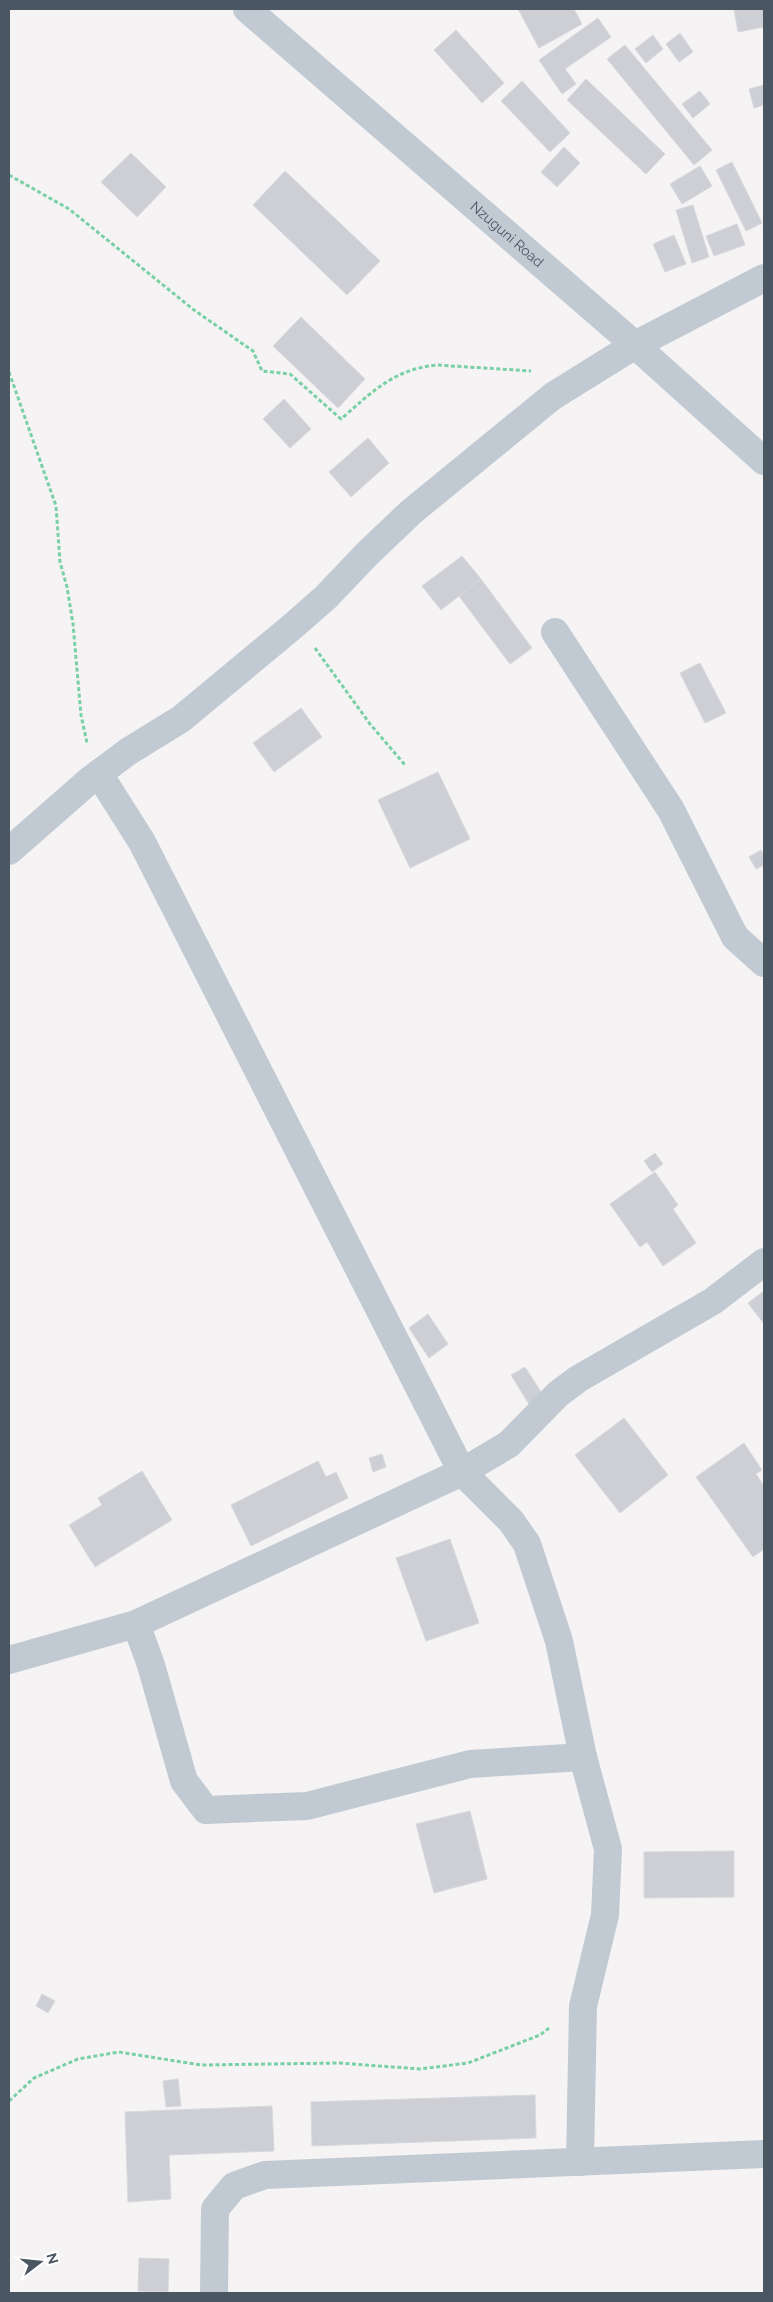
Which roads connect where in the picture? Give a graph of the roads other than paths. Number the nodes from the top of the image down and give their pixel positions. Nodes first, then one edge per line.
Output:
1 (247, 9) edge
2 (764, 278) edge
3 (635, 345) junction
4 (764, 461) edge
5 (555, 632) dead end
6 (99, 774) junction
7 (9, 851) edge
8 (764, 963) edge
9 (764, 1262) edge
10 (462, 1472) junction
11 (136, 1624) junction
12 (9, 1660) edge
13 (584, 1756) junction
14 (764, 2154) edge
15 (580, 2162) junction
16 (214, 2293) edge

1 - 3 street, Nzuguni Road
2 - 3 street
3 - 4 street, Nzuguni Road
3 - 6 street
5 - 8 street
6 - 7 street
6 - 10 street
9 - 10 street
10 - 11 street
10 - 13 street
11 - 12 street
11 - 13 street
13 - 15 street
14 - 15 street
15 - 16 street

